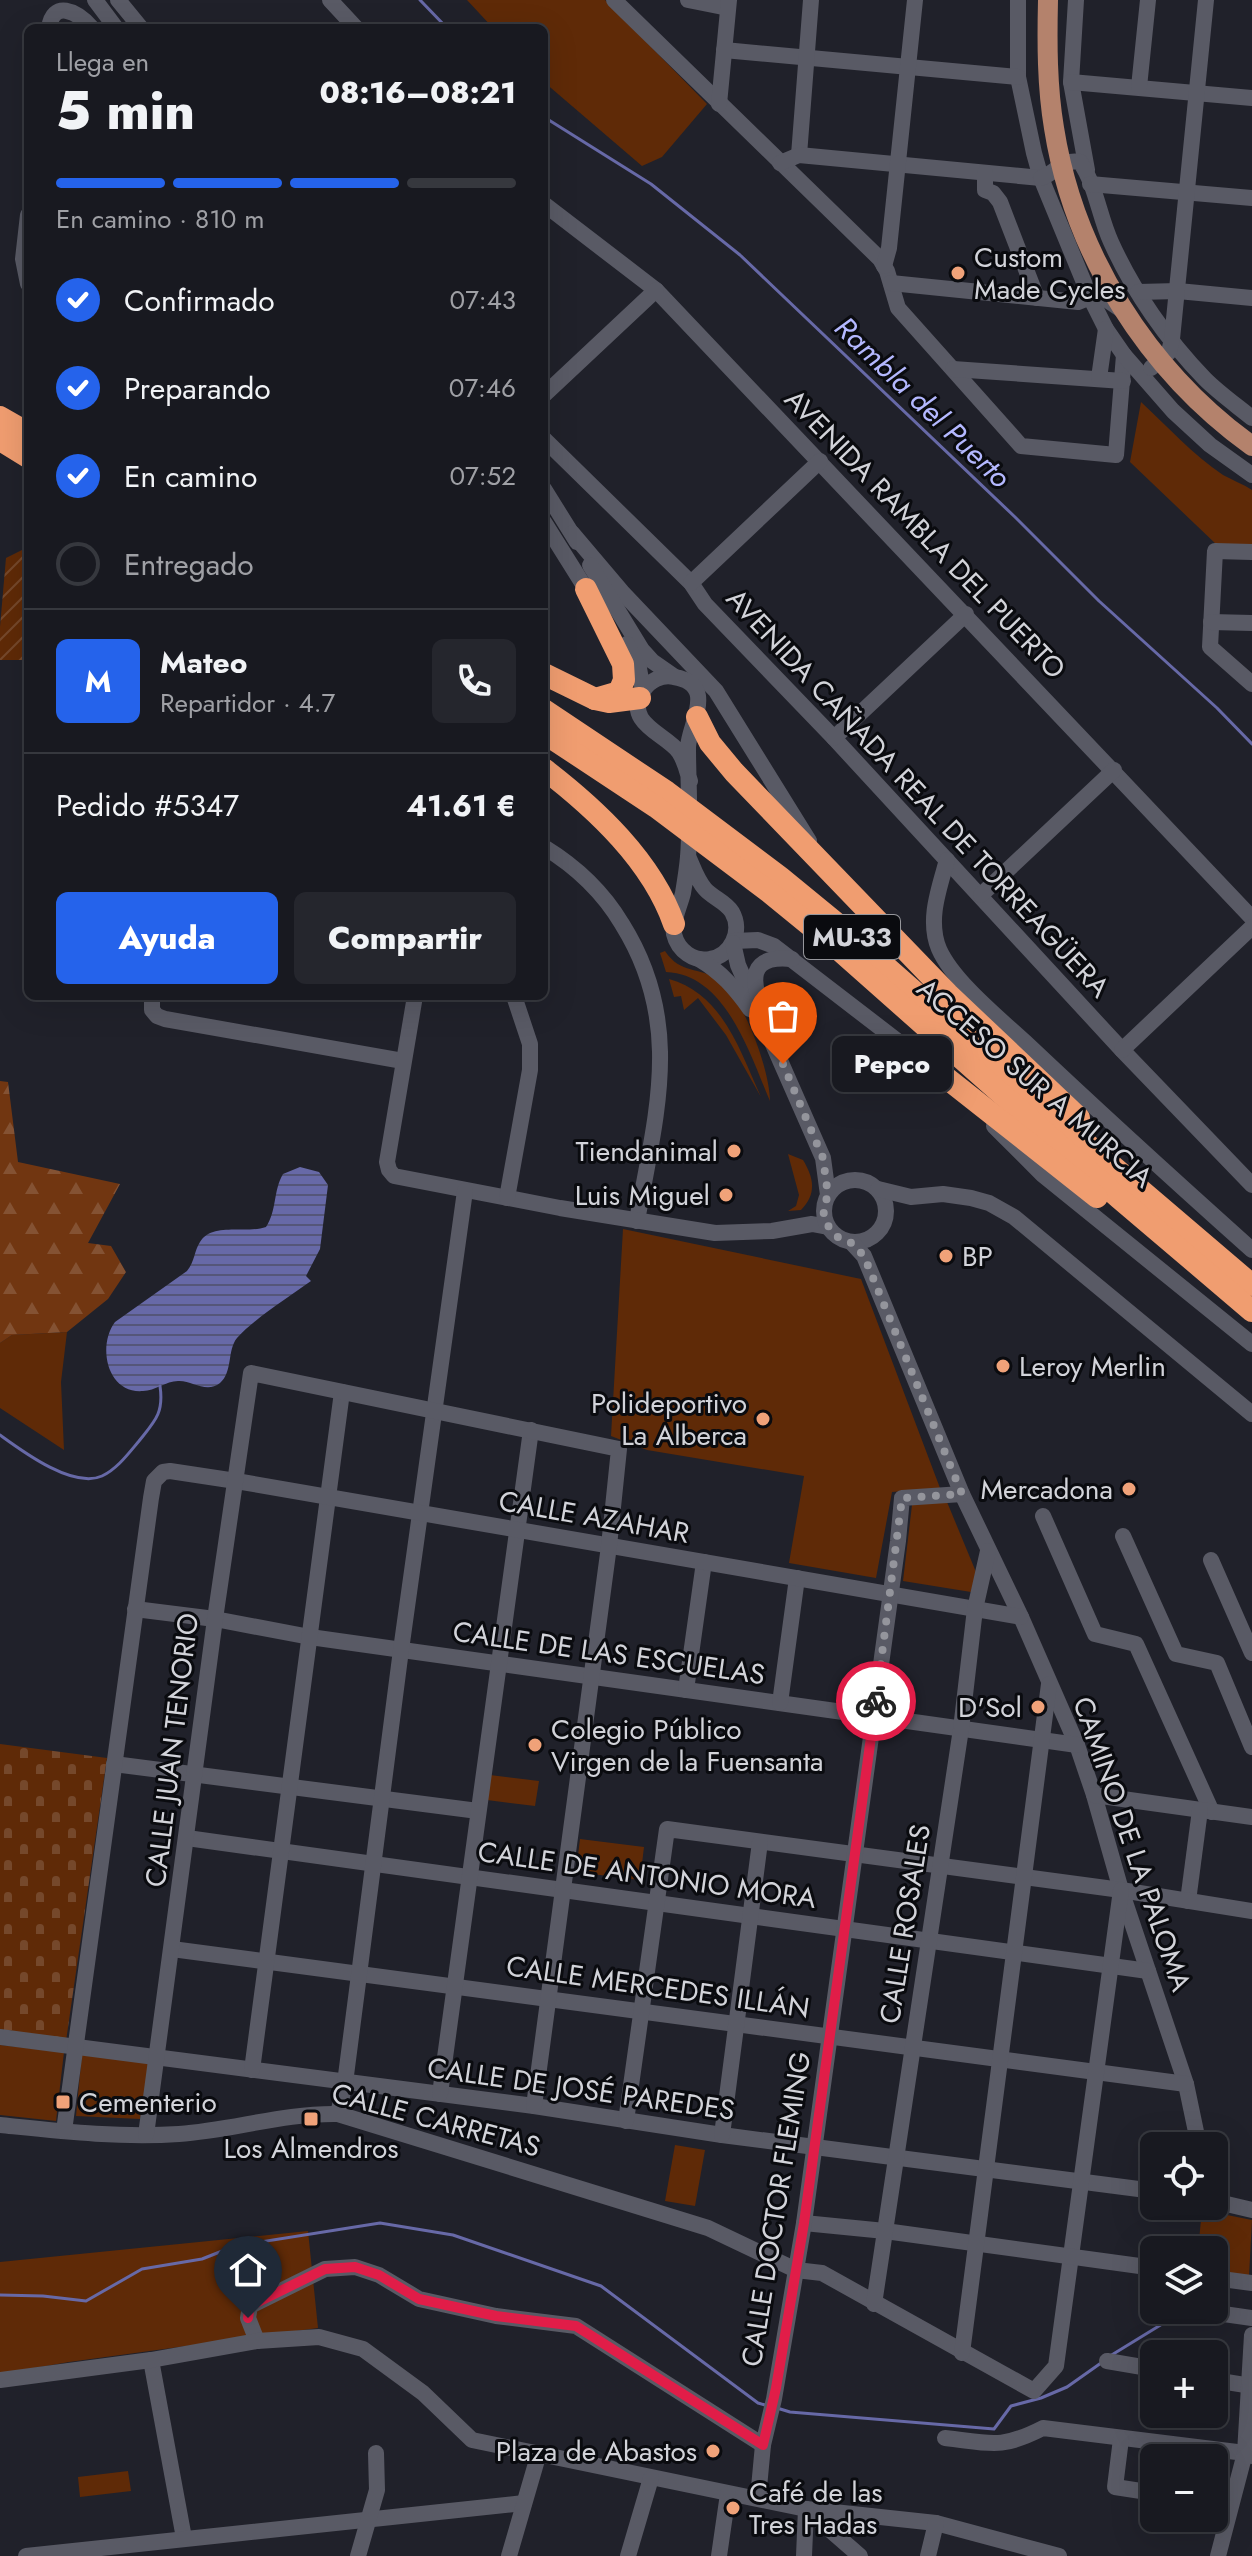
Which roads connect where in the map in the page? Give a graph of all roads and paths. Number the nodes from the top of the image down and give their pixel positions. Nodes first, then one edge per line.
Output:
1 (95, 0) edge
2 (118, 0) edge
3 (330, 0) edge
4 (614, 0) edge
5 (688, 0) edge
6 (811, 0) edge
7 (915, 0) edge
8 (1018, 0) edge
9 (1048, 0) edge
10 (1076, 0) edge
11 (1148, 0) edge
12 (1206, 0) edge
13 (728, 4) edge
14 (49, 24) edge
15 (88, 24) edge
16 (113, 24) edge
17 (138, 24) edge
18 (352, 24) edge
19 (724, 50) junction
20 (806, 58) junction
21 (908, 67) junction
22 (1018, 77) junction
23 (1071, 82) junction
24 (1139, 87) junction
25 (1198, 92) junction
26 (1252, 98) edge
27 (719, 104) junction
28 (799, 155) junction
29 (780, 163) junction
30 (1061, 164) junction
31 (898, 165) junction
32 (985, 173) junction
33 (1041, 178) junction
34 (1090, 184) junction
35 (1187, 192) junction
36 (1252, 198) edge
37 (548, 207) edge
38 (884, 266) junction
39 (891, 283) junction
40 (656, 290) junction
41 (1178, 291) junction
42 (1138, 292) junction
43 (1090, 297) junction
44 (1037, 298) junction
45 (1252, 298) edge
46 (1124, 312) junction
47 (1106, 329) junction
48 (1151, 357) junction
49 (953, 369) junction
50 (1099, 378) junction
51 (1123, 381) junction
52 (548, 391) edge
53 (0, 417) edge
54 (1252, 418) edge
55 (24, 431) edge
56 (0, 440) edge
57 (548, 443) edge
58 (1252, 446) edge
59 (24, 455) edge
60 (820, 461) junction
61 (1252, 475) edge
62 (548, 495) edge
63 (548, 528) edge
64 (572, 533) junction
65 (1252, 552) edge
66 (691, 583) junction
67 (586, 589) junction
68 (966, 614) junction
69 (1211, 622) junction
70 (1252, 623) edge
71 (548, 676) edge
72 (675, 677) junction
73 (1252, 684) edge
74 (642, 694) junction
75 (595, 699) junction
76 (548, 713) edge
77 (694, 722) junction
78 (658, 735) junction
79 (548, 736) edge
80 (834, 738) junction
81 (1114, 770) junction
82 (548, 773) edge
83 (690, 781) junction
84 (548, 850) edge
85 (688, 856) junction
86 (947, 860) junction
87 (822, 861) junction
88 (981, 895) junction
89 (716, 899) junction
90 (1252, 918) edge
91 (675, 919) junction
92 (1252, 927) edge
93 (734, 942) junction
94 (699, 959) junction
95 (792, 959) junction
96 (152, 1000) edge
97 (414, 1000) edge
98 (515, 1000) edge
99 (772, 1040) junction
100 (1122, 1050) junction
101 (403, 1061) junction
102 (935, 1069) junction
103 (823, 1158) junction
104 (849, 1180) junction
105 (1252, 1185) edge
106 (878, 1189) junction
107 (1140, 1190) junction
108 (465, 1191) junction
109 (911, 1197) junction
110 (507, 1198) junction
111 (826, 1202) junction
112 (886, 1219) junction
113 (637, 1221) junction
114 (802, 1225) junction
115 (828, 1227) junction
116 (861, 1247) junction
117 (1252, 1250) edge
118 (1252, 1285) edge
119 (1252, 1311) edge
120 (1252, 1319) edge
121 (1252, 1344) edge
122 (342, 1392) junction
123 (435, 1411) junction
124 (1252, 1414) edge
125 (531, 1430) junction
126 (236, 1481) junction
127 (962, 1494) junction
128 (328, 1497) junction
129 (422, 1513) junction
130 (1043, 1516) dead end
131 (517, 1530) junction
132 (1123, 1536) dead end
133 (609, 1546) junction
134 (988, 1551) junction
135 (1211, 1560) dead end
136 (704, 1562) junction
137 (797, 1578) junction
138 (891, 1595) junction
139 (135, 1609) junction
140 (975, 1609) junction
141 (1021, 1617) junction
142 (215, 1619) junction
143 (310, 1637) junction
144 (401, 1650) junction
145 (1252, 1653) edge
146 (499, 1663) junction
147 (590, 1676) junction
148 (1049, 1683) junction
149 (686, 1690) junction
150 (780, 1703) junction
151 (874, 1716) junction
152 (961, 1729) junction
153 (1042, 1740) junction
154 (1077, 1745) junction
155 (1252, 1747) edge
156 (114, 1764) junction
157 (196, 1774) junction
158 (289, 1786) junction
159 (1094, 1795) junction
160 (381, 1798) junction
161 (478, 1811) junction
162 (1206, 1811) junction
163 (1252, 1817) edge
164 (187, 1838) junction
165 (760, 1842) junction
166 (281, 1851) junction
167 (854, 1854) junction
168 (374, 1864) junction
169 (940, 1866) junction
170 (470, 1877) junction
171 (1024, 1877) junction
172 (562, 1890) junction
173 (1121, 1890) junction
174 (1188, 1901) junction
175 (656, 1903) junction
176 (1252, 1911) edge
177 (750, 1916) junction
178 (844, 1929) junction
179 (929, 1941) junction
180 (172, 1949) junction
181 (1014, 1952) junction
182 (266, 1961) junction
183 (1109, 1966) junction
184 (1148, 1971) junction
185 (359, 1974) junction
186 (454, 1986) junction
187 (547, 1999) junction
188 (642, 2011) junction
189 (736, 2024) junction
190 (829, 2036) junction
191 (0, 2037) edge
192 (76, 2047) junction
193 (913, 2047) junction
194 (157, 2058) junction
195 (1000, 2059) junction
196 (252, 2070) junction
197 (1096, 2072) junction
198 (345, 2083) junction
199 (1186, 2084) junction
200 (440, 2094) junction
201 (534, 2106) junction
202 (338, 2114) junction
203 (626, 2121) junction
204 (0, 2125) edge
205 (64, 2131) junction
206 (1196, 2132) edge
207 (146, 2135) junction
208 (722, 2135) junction
209 (813, 2147) junction
210 (896, 2158) junction
211 (986, 2169) junction
212 (1082, 2181) junction
213 (1140, 2189) edge
214 (1228, 2204) edge
215 (1252, 2210) edge
216 (804, 2223) junction
217 (885, 2231) junction
218 (976, 2244) junction
219 (1071, 2256) junction
220 (1140, 2266) edge
221 (796, 2270) junction
222 (1228, 2280) edge
223 (1252, 2283) edge
224 (874, 2304) junction
225 (1228, 2315) edge
226 (1252, 2318) edge
227 (1252, 2335) edge
228 (257, 2341) junction
229 (962, 2353) junction
230 (151, 2360) junction
231 (1107, 2361) dead end
232 (1140, 2367) edge
233 (0, 2380) edge
234 (1228, 2382) edge
235 (1250, 2386) edge
236 (945, 2438) dead end
237 (1121, 2439) junction
238 (763, 2445) junction
239 (376, 2453) dead end
240 (539, 2453) junction
241 (1248, 2455) edge
242 (651, 2478) junction
243 (1140, 2491) edge
244 (1228, 2492) edge
245 (728, 2494) junction
246 (758, 2498) junction
247 (524, 2503) junction
248 (806, 2509) junction
249 (368, 2520) junction
250 (936, 2523) junction
251 (1220, 2532) edge
252 (188, 2538) junction
253 (1052, 2555) edge
254 (26, 2556) edge
255 (187, 2556) edge
256 (358, 2556) edge
257 (509, 2556) edge
258 (628, 2556) edge
259 (719, 2556) edge
260 (804, 2556) edge
261 (860, 2556) edge
262 (928, 2556) edge
263 (1218, 2556) edge

1 - 16 street
2 - 17 street
3 - 18 street
4 - 27 street
5 - 13 street
6 - 20 street
7 - 21 street
8 - 22 street
9 - 30 main road
10 - 23 street
11 - 24 street
12 - 25 street
13 - 19 street
14 - 15 street
19 - 20 street
19 - 27 street
20 - 21 street
20 - 28 street
21 - 22 street
21 - 31 street
22 - 33 street
23 - 24 street
23 - 34 street
24 - 25 street
25 - 26 street
25 - 35 street
27 - 29 street
28 - 29 street
28 - 31 street
29 - 38 street
30 - 33 street
30 - 34 street
30 - 46 main road
31 - 32 street
31 - 38 street
32 - 33 street
32 - 44 street
33 - 43 street
34 - 35 street
34 - 42 street
35 - 36 street
35 - 41 street
37 - 40 street, AVENIDA RAMBLA DEL PUERTO
38 - 39 street
39 - 44 street
39 - 49 street
40 - 52 street
40 - 60 street, AVENIDA RAMBLA DEL PUERTO
41 - 42 street
41 - 45 street
41 - 48 street
42 - 48 street
43 - 44 street
43 - 46 street
43 - 47 street
46 - 48 main road
47 - 48 street
47 - 50 street
48 - 51 street
48 - 54 street
48 - 58 main road
48 - 61 street
49 - 50 street
49 - 51 street
50 - 51 street
53 - 55 highway
56 - 59 highway
57 - 66 street, AVENIDA CAÑADA REAL DE TORREAGÜERA
60 - 66 street
60 - 68 street, AVENIDA RAMBLA DEL PUERTO
62 - 64 street
63 - 67 street
64 - 72 street
64 - 87 street
65 - 69 street
66 - 80 street, AVENIDA CAÑADA REAL DE TORREAGÜERA
67 - 74 street
67 - 75 highway
68 - 80 street
68 - 81 street, AVENIDA RAMBLA DEL PUERTO
69 - 70 street
69 - 73 street
71 - 75 highway
72 - 74 street
72 - 77 street
74 - 75 highway
74 - 78 street
76 - 107 highway, ACCESO SUR A MURCIA / MU-33
77 - 78 street
77 - 83 street
77 - 87 highway
78 - 83 street
79 - 119 highway, ACCESO SUR A MURCIA / MU-33
80 - 86 street, AVENIDA CAÑADA REAL DE TORREAGÜERA
81 - 88 street
81 - 90 street, AVENIDA RAMBLA DEL PUERTO
82 - 91 highway
83 - 85 street
84 - 113 street
85 - 89 street
85 - 91 street
86 - 88 street, AVENIDA CAÑADA REAL DE TORREAGÜERA
86 - 117 street
87 - 107 highway
88 - 100 street, AVENIDA CAÑADA REAL DE TORREAGÜERA
89 - 91 street
89 - 93 street
91 - 94 street
92 - 100 street
93 - 94 street
93 - 95 street
93 - 99 street
94 - 99 street
95 - 99 street
95 - 102 street
96 - 101 street
97 - 101 street
98 - 110 street
99 - 103 street
100 - 105 street, AVENIDA CAÑADA REAL DE TORREAGÜERA
101 - 108 street
102 - 120 highway
102 - 121 street
103 - 104 street
103 - 111 street
104 - 106 street
104 - 111 street
106 - 109 street
106 - 112 street
107 - 118 highway, ACCESO SUR A MURCIA / MU-33
108 - 110 street
108 - 123 street
109 - 112 street
109 - 124 street
110 - 113 street
111 - 114 street
111 - 115 street
112 - 116 street
113 - 114 street
114 - 115 street
115 - 116 street
116 - 127 street, CAMINO DE LA PALOMA
122 - 123 street
122 - 126 street, CALLE JUAN TENORIO
122 - 128 street
123 - 125 street
123 - 129 street
125 - 131 street
125 - 133 street
126 - 128 street, CALLE AZAHAR
126 - 139 street, CALLE AZAHAR
126 - 142 street, CALLE JUAN TENORIO
127 - 134 street, CAMINO DE LA PALOMA
127 - 138 street, CALLE DOCTOR FLEMING
128 - 129 street, CALLE AZAHAR
128 - 143 street
129 - 131 street, CALLE AZAHAR
129 - 144 street
130 - 162 street
131 - 133 street, CALLE AZAHAR
131 - 146 street
132 - 155 street
133 - 136 street, CALLE AZAHAR
133 - 147 street
134 - 140 street, CALLE ROSALES
134 - 141 street, CAMINO DE LA PALOMA
135 - 145 street
136 - 137 street, CALLE AZAHAR
136 - 149 street
137 - 138 street, CALLE AZAHAR
137 - 150 street
138 - 140 street, CALLE AZAHAR
138 - 151 street, CALLE DOCTOR FLEMING
139 - 142 street, CALLE DE LAS ESCUELAS
139 - 156 street
140 - 141 street, CALLE AZAHAR
140 - 152 street, CALLE ROSALES
141 - 148 street, CAMINO DE LA PALOMA
142 - 143 street, CALLE DE LAS ESCUELAS
142 - 157 street, CALLE JUAN TENORIO
143 - 144 street, CALLE DE LAS ESCUELAS
143 - 158 street
144 - 146 street, CALLE DE LAS ESCUELAS
144 - 160 street
146 - 147 street, CALLE DE LAS ESCUELAS
146 - 161 street
147 - 149 street, CALLE DE LAS ESCUELAS
147 - 172 street
148 - 153 street
148 - 154 street, CAMINO DE LA PALOMA
149 - 150 street, CALLE DE LAS ESCUELAS
150 - 151 street, CALLE DE LAS ESCUELAS
151 - 152 street, CALLE DE LAS ESCUELAS
151 - 167 street, CALLE DOCTOR FLEMING
152 - 153 street, CALLE DE LAS ESCUELAS
152 - 169 street, CALLE ROSALES
153 - 154 street, CALLE DE LAS ESCUELAS
153 - 171 street
154 - 159 street, CAMINO DE LA PALOMA
156 - 157 street
156 - 192 street
157 - 158 street
157 - 164 street, CALLE JUAN TENORIO
158 - 160 street
158 - 166 street
159 - 162 street
159 - 173 street, CAMINO DE LA PALOMA
160 - 161 street
160 - 168 street
161 - 170 street
162 - 163 street
162 - 174 street
164 - 166 street, CALLE DE ANTONIO MORA
164 - 180 street, CALLE JUAN TENORIO
165 - 167 street
165 - 175 street
165 - 177 street
166 - 168 street, CALLE DE ANTONIO MORA
166 - 182 street
167 - 169 street
167 - 178 street, CALLE DOCTOR FLEMING
168 - 170 street, CALLE DE ANTONIO MORA
168 - 185 street
169 - 171 street
169 - 179 street, CALLE ROSALES
170 - 172 street, CALLE DE ANTONIO MORA
170 - 186 street
171 - 173 street
171 - 181 street
172 - 175 street, CALLE DE ANTONIO MORA
172 - 187 street
173 - 174 street
173 - 183 street
173 - 184 street, CAMINO DE LA PALOMA
174 - 176 street
175 - 177 street, CALLE DE ANTONIO MORA
175 - 188 street
177 - 178 street, CALLE DE ANTONIO MORA
177 - 189 street
178 - 179 street, CALLE DE ANTONIO MORA
178 - 190 street, CALLE DOCTOR FLEMING
179 - 181 street, CALLE DE ANTONIO MORA
179 - 193 street, CALLE ROSALES
180 - 182 street, CALLE MERCEDES ILLÁN
180 - 194 street, CALLE JUAN TENORIO
181 - 183 street, CALLE DE ANTONIO MORA
181 - 195 street
182 - 185 street, CALLE MERCEDES ILLÁN
182 - 196 street
183 - 184 street, CALLE DE ANTONIO MORA
183 - 197 street
184 - 199 street, CAMINO DE LA PALOMA
185 - 186 street, CALLE MERCEDES ILLÁN
185 - 198 street
186 - 187 street, CALLE MERCEDES ILLÁN
186 - 200 street
187 - 188 street, CALLE MERCEDES ILLÁN
187 - 201 street
188 - 189 street, CALLE MERCEDES ILLÁN
188 - 203 street
189 - 190 street, CALLE MERCEDES ILLÁN
189 - 208 street
190 - 193 street, CALLE MERCEDES ILLÁN
190 - 209 street, CALLE DOCTOR FLEMING
191 - 192 street, CALLE DE JOSÉ PAREDES
192 - 194 street, CALLE DE JOSÉ PAREDES
192 - 205 street
193 - 195 street, CALLE MERCEDES ILLÁN
193 - 210 street, CALLE ROSALES
194 - 196 street, CALLE DE JOSÉ PAREDES
194 - 207 street, CALLE JUAN TENORIO
195 - 197 street, CALLE MERCEDES ILLÁN
195 - 211 street
196 - 198 street, CALLE DE JOSÉ PAREDES
197 - 199 street, CALLE MERCEDES ILLÁN
197 - 212 street
198 - 200 street, CALLE DE JOSÉ PAREDES
198 - 202 street
199 - 206 street, CAMINO DE LA PALOMA
200 - 201 street, CALLE DE JOSÉ PAREDES
201 - 203 street, CALLE DE JOSÉ PAREDES
202 - 207 street, CALLE CARRETAS
202 - 221 street, CALLE CARRETAS
203 - 208 street, CALLE DE JOSÉ PAREDES
204 - 205 street, CALLE CARRETAS
205 - 207 street, CALLE CARRETAS
208 - 209 street, CALLE DE JOSÉ PAREDES
209 - 210 street, CALLE DE JOSÉ PAREDES
209 - 216 street, CALLE DOCTOR FLEMING
210 - 211 street, CALLE DE JOSÉ PAREDES
210 - 217 street, CALLE ROSALES
211 - 212 street, CALLE DE JOSÉ PAREDES
211 - 218 street
212 - 213 street, CALLE DE JOSÉ PAREDES
212 - 219 street
214 - 215 street
216 - 217 street
216 - 221 street, CALLE DOCTOR FLEMING
217 - 218 street
217 - 224 street, CALLE ROSALES
218 - 219 street
218 - 229 street
219 - 220 street
219 - 229 street, CALLE CARRETAS
221 - 224 street, CALLE CARRETAS
221 - 238 street, CALLE DOCTOR FLEMING
222 - 223 street
224 - 229 street, CALLE CARRETAS
225 - 226 street
227 - 235 street
228 - 230 street
228 - 238 street
228 - 240 street
230 - 233 street
230 - 252 street
231 - 232 street
234 - 235 street
235 - 241 street
236 - 237 street
237 - 241 street
237 - 243 street
238 - 246 street, CALLE DOCTOR FLEMING
239 - 249 street
240 - 242 street
240 - 247 street
241 - 244 street
242 - 245 street
242 - 258 street
245 - 246 street
245 - 259 street
246 - 248 street
247 - 249 street
247 - 257 street
248 - 250 street
248 - 260 street
248 - 261 street
249 - 252 street
249 - 256 street
250 - 253 street
250 - 262 street
251 - 263 street
252 - 254 street
252 - 255 street

